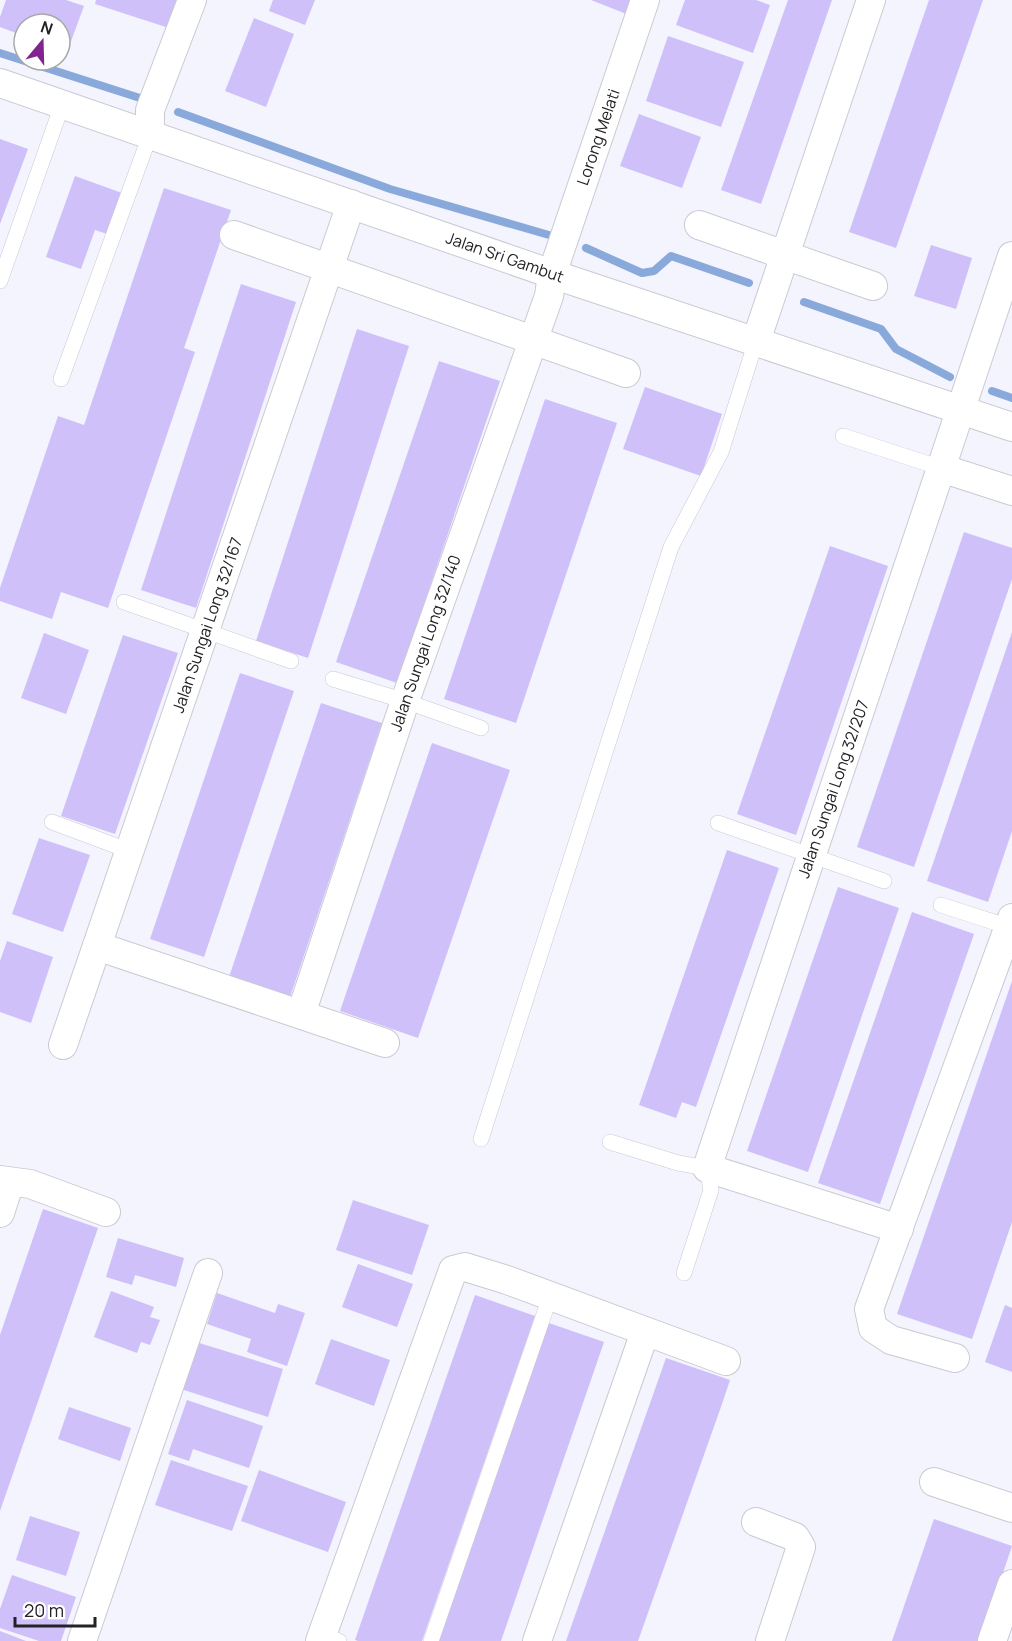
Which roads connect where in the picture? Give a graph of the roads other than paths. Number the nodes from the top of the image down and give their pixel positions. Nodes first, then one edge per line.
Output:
1 (192, 0) edge
2 (645, 0) edge
3 (871, 0) edge
4 (0, 83) edge
5 (62, 105) junction
6 (150, 135) junction
7 (351, 204) junction
8 (699, 225) dead end
9 (234, 235) dead end
10 (1012, 256) edge
11 (784, 257) junction
12 (329, 269) junction
13 (552, 274) junction
14 (0, 281) edge
15 (873, 286) dead end
16 (532, 339) junction
17 (756, 341) junction
18 (626, 373) dead end
19 (61, 379) dead end
20 (960, 410) junction
21 (1012, 427) edge
22 (843, 436) dead end
23 (941, 468) junction
24 (1012, 491) edge
25 (124, 602) dead end
26 (205, 629) junction
27 (291, 661) dead end
28 (333, 679) dead end
29 (405, 701) junction
30 (481, 728) dead end
31 (52, 822) dead end
32 (718, 823) dead end
33 (130, 851) junction
34 (810, 856) junction
35 (884, 881) dead end
36 (941, 905) dead end
37 (1011, 924) edge
38 (97, 946) junction
39 (301, 1014) junction
40 (385, 1043) dead end
41 (63, 1045) dead end
42 (481, 1140) dead end
43 (610, 1142) dead end
44 (707, 1168) junction
45 (5, 1181) edge
46 (106, 1212) dead end
47 (0, 1213) edge
48 (899, 1228) junction
49 (208, 1273) dead end
50 (684, 1273) dead end
51 (549, 1297) junction
52 (645, 1332) junction
53 (955, 1358) dead end
54 (726, 1361) dead end
55 (933, 1482) dead end
56 (1012, 1508) edge
57 (756, 1522) dead end
58 (1012, 1586) edge
59 (327, 1639) edge
60 (82, 1641) edge
61 (431, 1641) edge
62 (537, 1641) edge
63 (770, 1641) edge
64 (992, 1641) edge

1 - 6 street
2 - 13 street, Lorong Melati
3 - 11 street
4 - 5 street, Jalan Sri Gambut
5 - 6 street, Jalan Sri Gambut
5 - 14 lane
6 - 7 street, Jalan Sri Gambut
6 - 19 lane
7 - 12 street, Jalan Sungai Long 32/167
7 - 13 street, Jalan Sri Gambut
8 - 11 street
9 - 12 street
10 - 20 street, Jalan Sungai Long 32/207
11 - 15 street
11 - 17 street
12 - 16 street
12 - 26 street, Jalan Sungai Long 32/167
13 - 16 street, Jalan Sungai Long 32/140
13 - 17 street, Jalan Sri Gambut
16 - 18 street
16 - 29 street, Jalan Sungai Long 32/140
17 - 20 street, Jalan Sri Gambut
17 - 42 lane
20 - 21 street, Jalan Sri Gambut
20 - 23 street, Jalan Sungai Long 32/207
22 - 23 lane
23 - 24 street
23 - 34 street, Jalan Sungai Long 32/207
25 - 26 lane
26 - 27 lane
26 - 33 street, Jalan Sungai Long 32/167
28 - 29 lane
29 - 30 lane
29 - 39 street, Jalan Sungai Long 32/140
31 - 33 lane
32 - 34 lane
33 - 38 street, Jalan Sungai Long 32/167
34 - 35 lane
34 - 44 street, Jalan Sungai Long 32/207
36 - 37 lane
37 - 48 street
38 - 39 street
38 - 41 street, Jalan Sungai Long 32/167
39 - 40 street
43 - 44 lane
44 - 48 street
44 - 50 lane
45 - 46 street
45 - 47 street
48 - 53 street
49 - 60 street
51 - 52 street
51 - 59 street
51 - 61 lane
52 - 54 street
52 - 62 street
55 - 56 street
57 - 63 street
58 - 64 street

